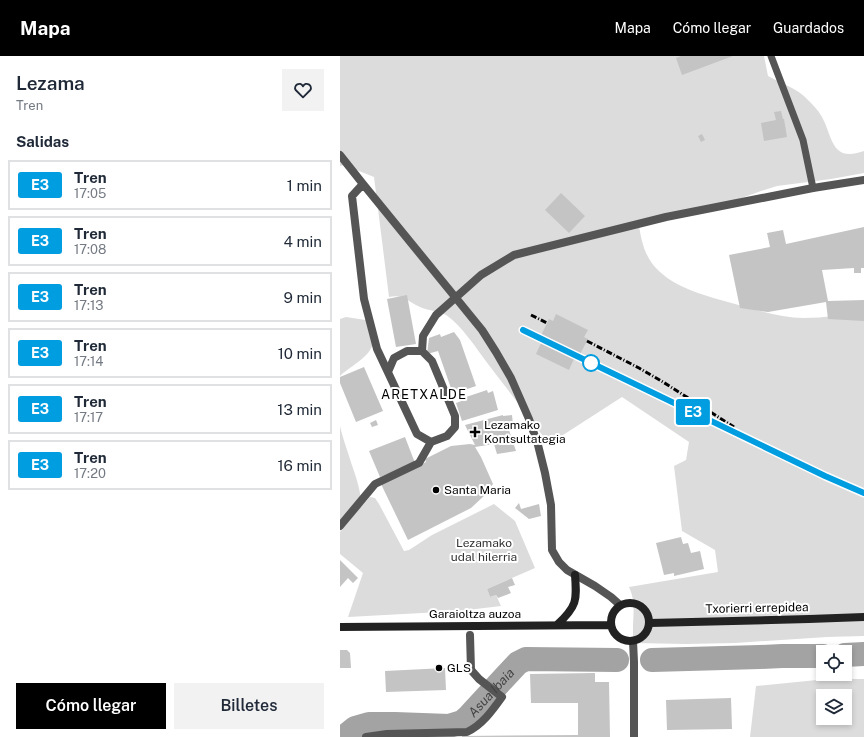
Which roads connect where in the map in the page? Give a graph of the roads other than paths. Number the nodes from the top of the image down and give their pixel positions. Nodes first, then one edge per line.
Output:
1 (771, 56) edge
2 (340, 155) edge
3 (864, 180) edge
4 (362, 184) junction
5 (813, 188) junction
6 (456, 298) junction
7 (422, 351) junction
8 (388, 372) junction
9 (431, 442) junction
10 (340, 526) edge
11 (574, 575) junction
12 (620, 605) junction
13 (864, 617) edge
14 (650, 623) junction
15 (557, 625) junction
16 (611, 625) junction
17 (340, 627) edge
18 (470, 635) dead end
19 (633, 641) junction
20 (366, 737) edge
21 (634, 737) edge

1 - 5 lane
2 - 4 street
3 - 5 street
4 - 6 street
4 - 8 street
5 - 6 street
6 - 7 street
6 - 11 street
7 - 8 street
7 - 9 street
8 - 9 street
9 - 10 street
11 - 12 street
11 - 15 street
12 - 14 street
12 - 16 street
13 - 14 street, Txorierri errepidea
14 - 19 street
15 - 16 street, Garaioltza auzoa
15 - 17 street, Garaioltza auzoa
16 - 19 street
18 - 20 street
19 - 21 street

